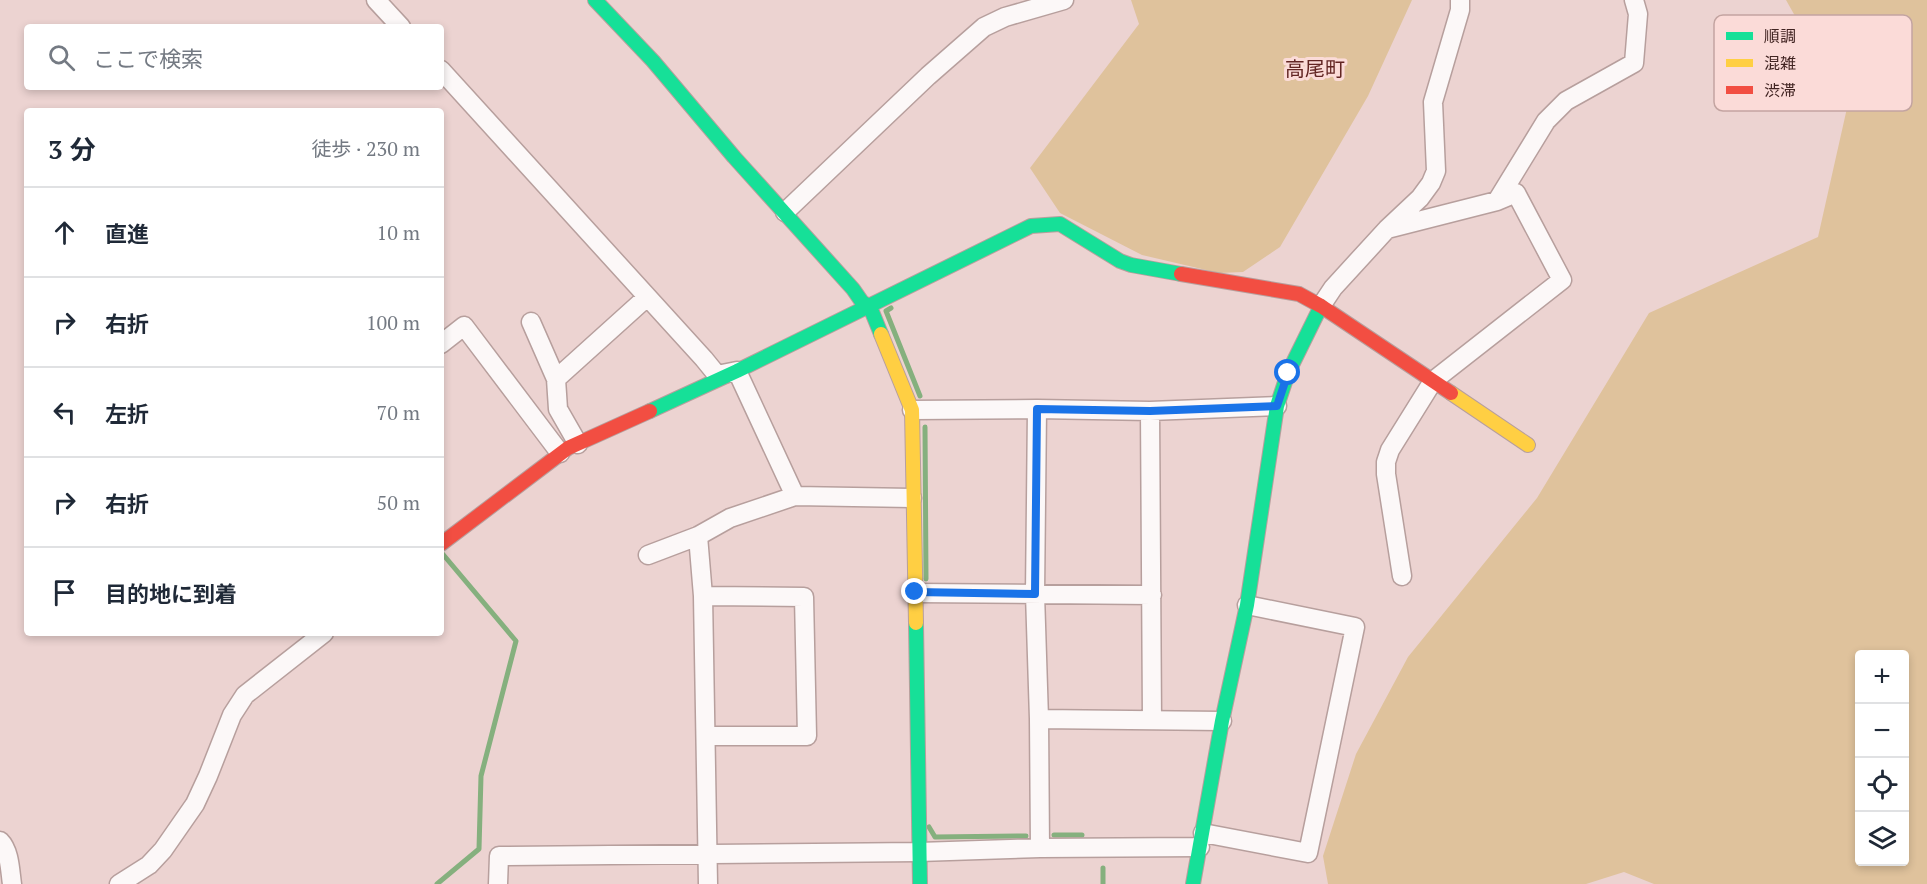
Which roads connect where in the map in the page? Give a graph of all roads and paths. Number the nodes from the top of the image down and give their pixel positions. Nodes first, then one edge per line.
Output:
1 (376, 0) edge
2 (595, 0) edge
3 (1064, 0) edge
4 (1460, 0) edge
5 (1634, 0) edge
6 (398, 24) edge
7 (444, 73) edge
8 (1497, 201) junction
9 (785, 212) junction
10 (1387, 229) junction
11 (647, 297) junction
12 (1321, 306) junction
13 (870, 307) junction
14 (531, 322) dead end
15 (444, 342) edge
16 (737, 371) junction
17 (556, 379) junction
18 (1433, 381) junction
19 (1277, 406) junction
20 (1037, 409) junction
21 (912, 410) junction
22 (1150, 411) junction
23 (578, 444) junction
24 (1528, 445) dead end
25 (560, 453) junction
26 (795, 496) junction
27 (912, 498) junction
28 (699, 536) junction
29 (444, 542) edge
30 (648, 555) dead end
31 (1402, 576) dead end
32 (915, 592) junction
33 (1035, 594) junction
34 (1152, 595) junction
35 (703, 596) junction
36 (1247, 605) junction
37 (320, 636) edge
38 (1039, 719) junction
39 (1152, 720) junction
40 (1222, 721) junction
41 (706, 736) junction
42 (1202, 840) junction
43 (0, 841) edge
44 (1040, 848) junction
45 (919, 852) junction
46 (709, 853) junction
47 (12, 884) edge
48 (119, 884) edge
49 (498, 884) edge
50 (708, 884) edge
51 (920, 884) edge
52 (1193, 884) edge

1 - 6 street
2 - 9 street
3 - 9 street
4 - 10 street
5 - 8 street
7 - 11 street
8 - 10 street
8 - 18 street
9 - 13 street
10 - 12 street
11 - 16 street
11 - 17 street
12 - 13 street
12 - 18 street
12 - 19 street
13 - 16 street
13 - 21 street
14 - 17 street
15 - 25 street
16 - 23 street
16 - 26 street
17 - 23 street
18 - 24 street
18 - 31 street
19 - 22 street
19 - 36 street
20 - 21 street
20 - 22 street
20 - 33 street
21 - 27 street
22 - 34 street
23 - 25 street
25 - 29 street
26 - 27 street
26 - 28 street
27 - 32 street
28 - 30 street
28 - 35 street
32 - 33 street
32 - 45 street
33 - 34 street
33 - 38 street
34 - 39 street
35 - 41 street
35 - 41 street
36 - 40 street
36 - 42 street
37 - 48 street
38 - 39 street
38 - 44 street
39 - 40 street
40 - 42 street
41 - 46 street
42 - 44 street
42 - 52 street
43 - 47 street
44 - 45 street
45 - 46 street
45 - 51 street
46 - 49 street
46 - 50 street

